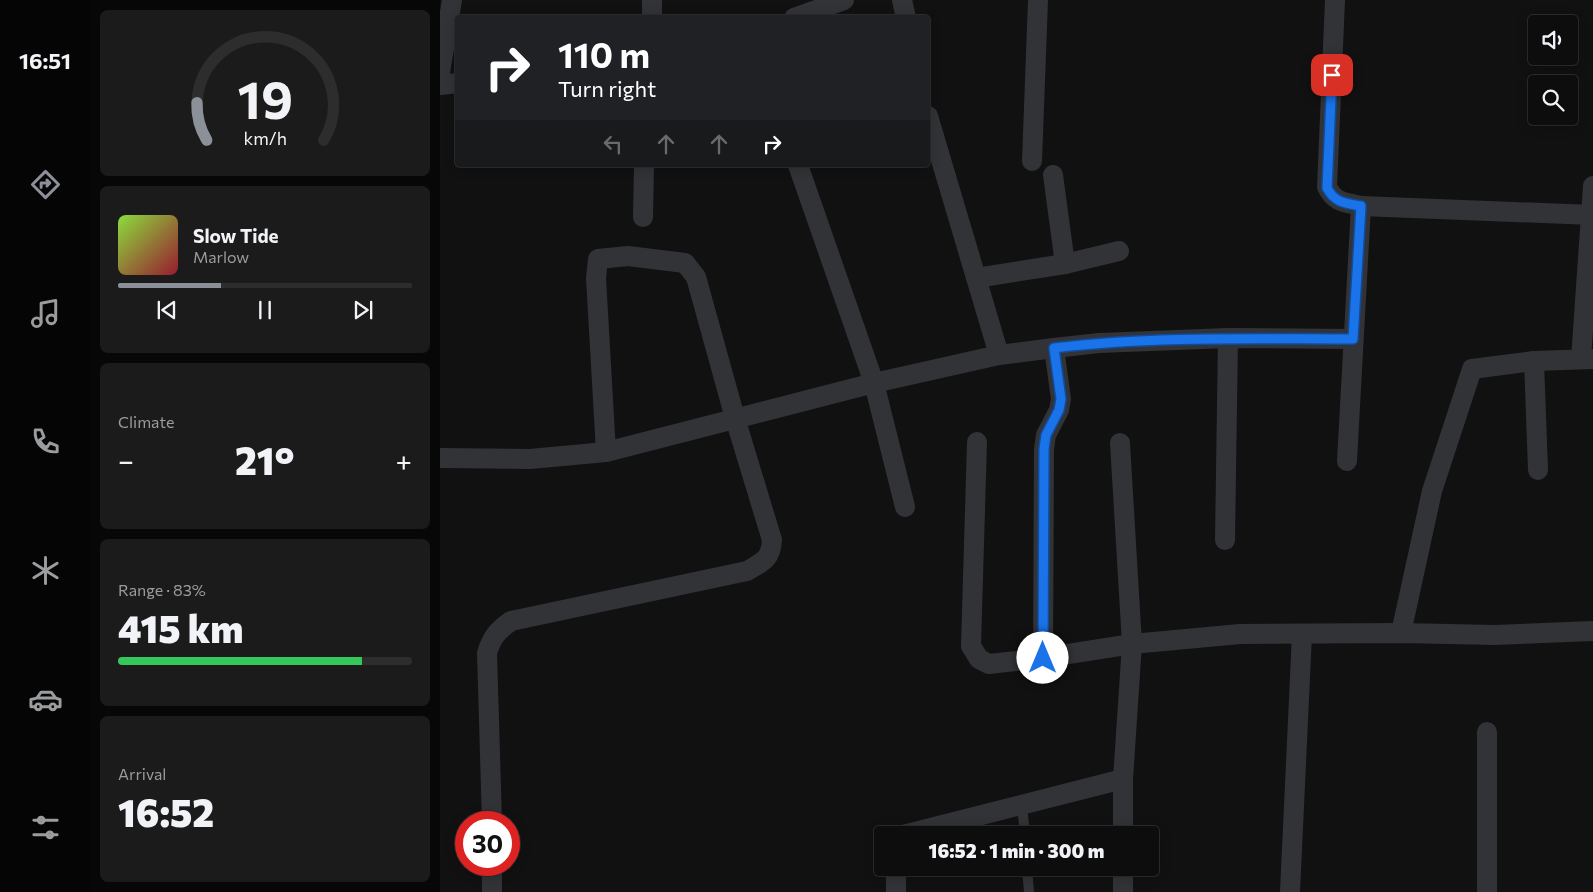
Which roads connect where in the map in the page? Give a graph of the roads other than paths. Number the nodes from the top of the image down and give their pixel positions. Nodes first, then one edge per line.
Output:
1 (452, 0) edge
2 (652, 0) edge
3 (844, 0) edge
4 (902, 0) edge
5 (1038, 0) edge
6 (1335, 0) edge
7 (652, 15) edge
8 (802, 15) edge
9 (905, 15) edge
10 (440, 72) edge
11 (455, 83) edge
12 (440, 85) edge
13 (930, 123) edge
14 (1032, 161) dead end
15 (644, 167) edge
16 (799, 167) edge
17 (1053, 175) dead end
18 (1593, 186) edge
19 (1361, 206) junction
20 (1592, 215) edge
21 (643, 217) dead end
22 (1119, 252) dead end
23 (1065, 264) junction
24 (976, 278) junction
25 (1228, 338) junction
26 (1353, 339) junction
27 (1054, 348) junction
28 (1000, 355) junction
29 (1587, 359) edge
30 (1534, 361) junction
31 (874, 383) junction
32 (735, 418) junction
33 (976, 442) dead end
34 (1120, 443) dead end
35 (606, 452) junction
36 (440, 458) edge
37 (1347, 461) dead end
38 (1538, 470) dead end
39 (905, 507) dead end
40 (1224, 540) dead end
41 (1593, 632) edge
42 (1302, 634) junction
43 (1401, 634) junction
44 (1132, 644) junction
45 (1043, 658) junction
46 (1487, 732) dead end
47 (1123, 779) junction
48 (1022, 804) junction
49 (492, 811) edge
50 (938, 826) edge
51 (1023, 826) edge
52 (1123, 826) edge
53 (492, 876) edge
54 (896, 876) edge
55 (1028, 876) edge
56 (1123, 876) edge
57 (492, 892) edge
58 (896, 892) edge
59 (1029, 892) edge
60 (1123, 892) edge
61 (1290, 892) edge
62 (1487, 892) edge

1 - 10 street
2 - 7 street
3 - 8 street
4 - 9 street
5 - 14 street
6 - 19 street
11 - 12 street
13 - 24 street
15 - 21 street
16 - 31 street
17 - 23 street
18 - 20 street
19 - 20 street
19 - 26 street
20 - 29 street
22 - 23 street
23 - 24 street
24 - 28 street
25 - 26 street
25 - 27 street
25 - 40 street
26 - 37 street
27 - 28 street
27 - 45 street
28 - 31 street
29 - 30 street
30 - 38 street
30 - 43 street
31 - 32 street
31 - 39 street
32 - 35 street
32 - 35 street
32 - 49 street
33 - 45 street
34 - 44 street
35 - 36 street
41 - 43 street
42 - 43 street
42 - 44 street
42 - 61 street
44 - 45 street
44 - 47 street
46 - 62 street
47 - 48 street
47 - 52 street
48 - 50 street
48 - 51 lane
53 - 57 street
54 - 58 street
55 - 59 lane
56 - 60 street

